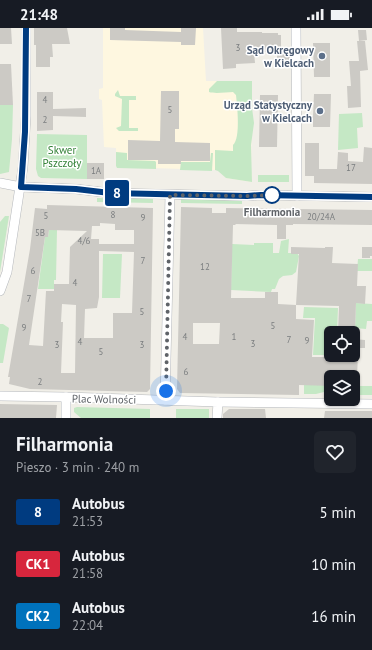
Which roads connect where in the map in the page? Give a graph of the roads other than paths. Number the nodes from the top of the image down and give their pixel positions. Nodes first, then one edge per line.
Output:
1 (26, 28) edge
2 (296, 28) edge
3 (0, 183) edge
4 (21, 187) junction
5 (170, 195) junction
6 (297, 196) junction
7 (372, 197) edge
8 (0, 291) edge
9 (0, 396) edge
10 (66, 397) junction
11 (166, 400) junction
12 (218, 402) junction
13 (372, 404) edge
14 (66, 418) edge
15 (217, 418) edge

1 - 4 street
2 - 6 street
3 - 4 street
4 - 5 street
4 - 8 street
5 - 6 street
5 - 11 street
6 - 7 street
9 - 10 street
10 - 11 street, Plac Wolności
10 - 14 street, Plac Wolności
11 - 12 street, Plac Wolności
12 - 13 street, Plac Wolności
12 - 15 street

